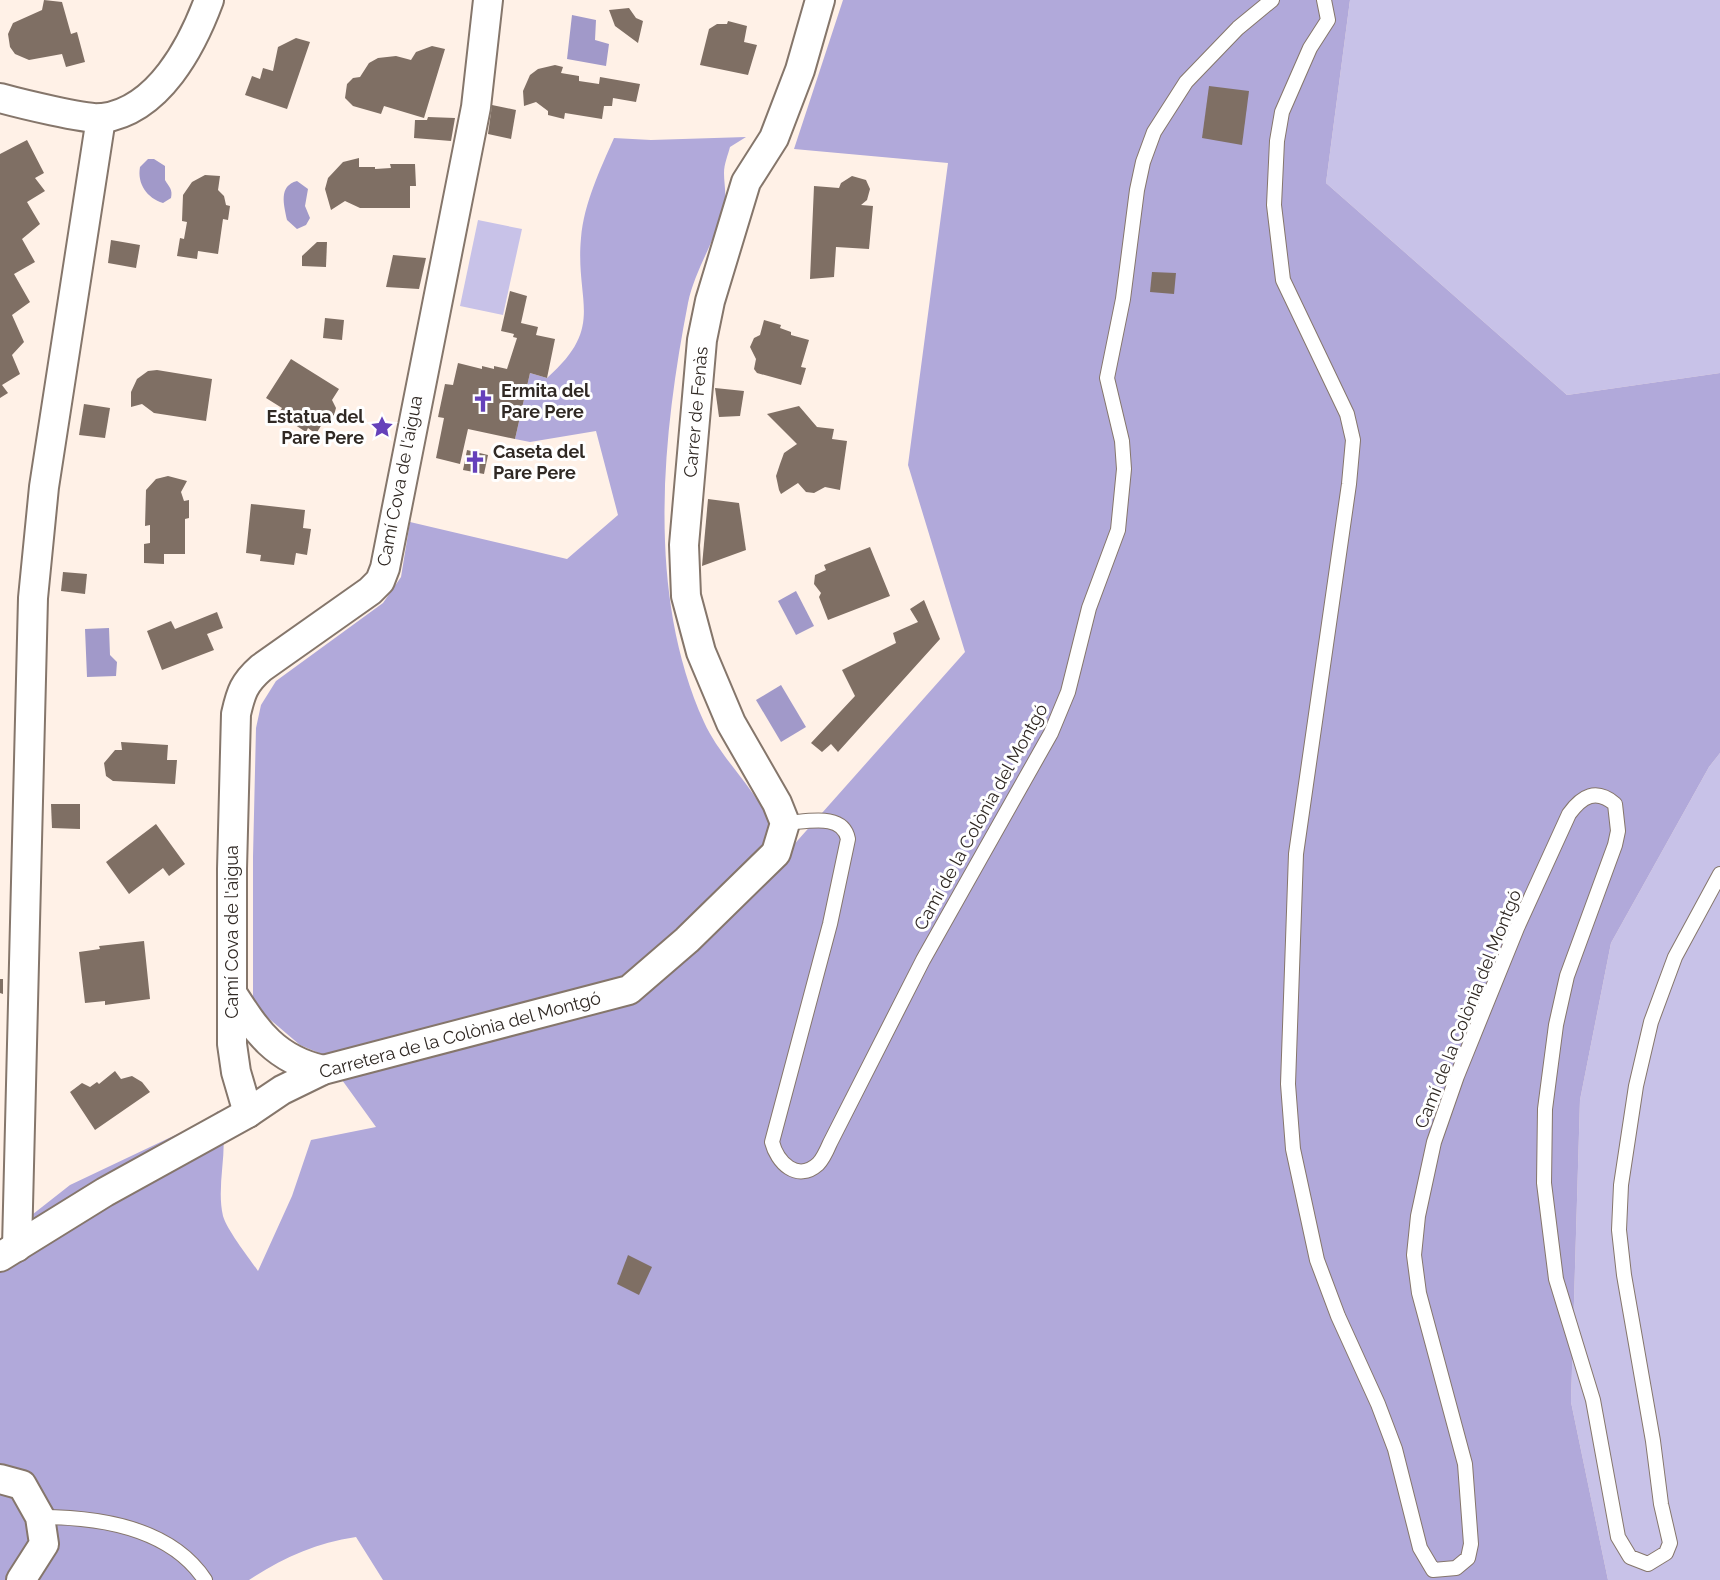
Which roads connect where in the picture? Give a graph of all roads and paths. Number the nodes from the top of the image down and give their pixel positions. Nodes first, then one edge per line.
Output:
1 (209, 0) edge
2 (488, 0) edge
3 (820, 0) edge
4 (1272, 0) edge
5 (1324, 0) edge
6 (0, 98) edge
7 (101, 118) junction
8 (785, 823) junction
9 (1720, 874) edge
10 (232, 993) junction
11 (323, 1070) junction
12 (248, 1113) junction
13 (8, 1252) edge
14 (0, 1479) edge
15 (40, 1517) junction
16 (21, 1580) edge
17 (205, 1580) edge

1 - 7 street
2 - 10 street, Camí Cova de l'aigua
3 - 8 street, Carrer de Fenàs
4 - 8 lane, Camí de la Colònia del Montgó
5 - 9 lane, Camí de la Colònia del Montgó
6 - 7 street
7 - 13 street
8 - 11 street, Carretera de la Colònia del Montgó
10 - 11 street
10 - 12 street, Camí Cova de l'aigua
11 - 12 street, Carretera de la Colònia del Montgó
12 - 13 street, Carretera de la Colònia del Montgó
14 - 15 street
15 - 16 street
15 - 17 lane

